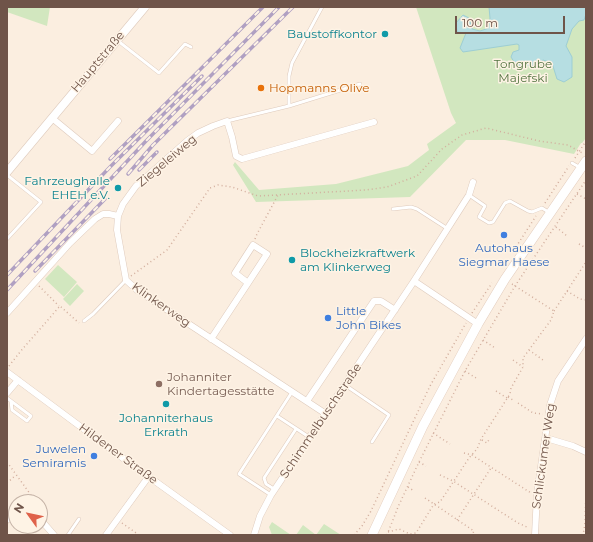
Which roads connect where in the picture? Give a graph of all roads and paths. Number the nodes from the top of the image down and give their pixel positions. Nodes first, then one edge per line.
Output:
1 (145, 7) edge
2 (322, 7) edge
3 (117, 40) junction
4 (191, 47) dead end
5 (360, 84) dead end
6 (289, 106) junction
7 (52, 118) junction
8 (118, 121) dead end
9 (226, 121) junction
10 (374, 122) dead end
11 (586, 141) edge
12 (572, 163) dead end
13 (584, 164) edge
14 (7, 172) edge
15 (7, 175) edge
16 (586, 180) edge
17 (473, 182) dead end
18 (577, 194) junction
19 (278, 195) junction
20 (469, 195) junction
21 (586, 199) edge
22 (393, 209) dead end
23 (550, 213) junction
24 (118, 216) junction
25 (555, 227) junction
26 (448, 229) junction
27 (567, 236) dead end
28 (7, 239) edge
29 (579, 244) dead end
30 (253, 245) junction
31 (586, 248) edge
32 (586, 262) edge
33 (505, 279) junction
34 (126, 280) junction
35 (35, 282) junction
36 (414, 282) junction
37 (248, 283) junction
38 (515, 286) junction
39 (567, 291) junction
40 (586, 300) edge
41 (60, 306) junction
42 (395, 310) junction
43 (554, 311) junction
44 (7, 312) edge
45 (84, 321) joint
46 (478, 324) junction
47 (211, 339) junction
48 (586, 339) edge
49 (483, 340) junction
50 (495, 348) dead end
51 (529, 350) junction
52 (513, 360) dead end
53 (543, 360) dead end
54 (524, 367) junction
55 (7, 369) edge
56 (465, 371) junction
57 (7, 372) edge
58 (476, 378) dead end
59 (18, 380) junction
60 (345, 385) junction
61 (496, 391) dead end
62 (292, 392) junction
63 (7, 393) edge
64 (508, 397) junction
65 (7, 398) edge
66 (513, 400) dead end
67 (11, 401) junction
68 (307, 402) junction
69 (518, 403) dead end
70 (326, 414) junction
71 (548, 415) junction
72 (277, 416) junction
73 (296, 429) junction
74 (434, 433) junction
75 (309, 438) junction
76 (490, 438) dead end
77 (546, 438) junction
78 (481, 439) junction
79 (372, 442) dead end
80 (450, 444) dead end
81 (586, 452) edge
82 (464, 453) dead end
83 (472, 455) junction
84 (7, 462) edge
85 (419, 462) junction
86 (426, 466) dead end
87 (491, 468) junction
88 (16, 475) junction
89 (440, 475) dead end
90 (149, 476) junction
91 (453, 481) junction
92 (7, 483) edge
93 (408, 487) junction
94 (414, 491) dead end
95 (586, 491) edge
96 (272, 492) junction
97 (30, 494) edge
98 (537, 494) junction
99 (474, 495) junction
100 (425, 498) dead end
101 (434, 504) junction
102 (79, 519) dead end
103 (117, 520) junction
104 (457, 520) junction
105 (586, 522) edge
106 (388, 532) junction
107 (535, 533) edge
108 (68, 535) edge
109 (106, 535) edge
110 (139, 535) edge
111 (230, 535) edge
112 (254, 535) edge
113 (372, 535) edge
114 (387, 535) edge
115 (472, 535) edge
116 (581, 535) edge

1 - 3 street, Hauptstraße
2 - 6 lane
3 - 4 lane
3 - 7 street, Hauptstraße
5 - 6 lane
6 - 9 lane
7 - 8 street
7 - 14 street, Hauptstraße
9 - 10 street
9 - 24 street, Ziegeleiweg
11 - 19 path
12 - 13 lane
13 - 23 main road
15 - 28 lane
16 - 18 path
17 - 20 street, Schimmelbuschstraße
18 - 21 path
18 - 25 path
19 - 30 path
19 - 34 path
20 - 23 lane
20 - 26 street, Schimmelbuschstraße
22 - 26 lane
23 - 33 main road
24 - 34 street, Klinkerweg
24 - 35 street
25 - 27 path
25 - 38 path
26 - 36 street, Schimmelbuschstraße
29 - 31 path
30 - 37 street
30 - 37 street
32 - 39 path
33 - 38 path
33 - 46 main road
34 - 45 lane
34 - 47 street, Klinkerweg
35 - 41 path
35 - 44 street
36 - 42 street, Schimmelbuschstraße
36 - 46 street
37 - 47 street
38 - 43 path
38 - 49 path
39 - 40 path
39 - 43 path
41 - 45 path
41 - 55 path
42 - 60 street, Schimmelbuschstraße
42 - 68 street, Schimmelbuschstraße
43 - 51 path
46 - 113 main road
47 - 62 street, Klinkerweg
48 - 71 street, Schlickumer Weg
49 - 50 path
49 - 56 path
51 - 53 path
51 - 54 path
52 - 54 path
54 - 64 path
56 - 58 path
56 - 74 path
57 - 59 street, Hildener Straße
59 - 63 street
59 - 90 street, Hildener Straße
60 - 70 street, Schimmelbuschstraße
60 - 79 lane
61 - 64 path
62 - 68 street, Klinkerweg
62 - 72 lane
64 - 66 path
64 - 78 path
65 - 67 lane
67 - 67 lane
68 - 70 street, Klinkerweg
69 - 71 path
70 - 75 street, Schimmelbuschstraße
71 - 77 street, Schlickumer Weg
72 - 73 lane
72 - 96 lane
73 - 75 lane
73 - 96 lane
74 - 80 path
74 - 85 path
75 - 96 street, Schimmelbuschstraße
76 - 78 path
77 - 81 street
77 - 98 street, Schlickumer Weg
78 - 83 path
82 - 83 path
83 - 87 path
83 - 91 path
84 - 88 path
85 - 86 path
85 - 93 path
87 - 98 path
87 - 99 path
88 - 92 path
88 - 97 path
89 - 91 path
90 - 103 street
90 - 111 street, Hildener Straße
91 - 99 path
91 - 101 path
93 - 94 path
93 - 106 path
95 - 105 path
96 - 112 street, Schimmelbuschstraße
98 - 107 street, Schlickumer Weg
99 - 104 path
99 - 107 path
100 - 101 path
101 - 104 path
101 - 106 path
102 - 108 lane
103 - 109 street
103 - 110 path
104 - 115 path
105 - 116 path
106 - 114 path

